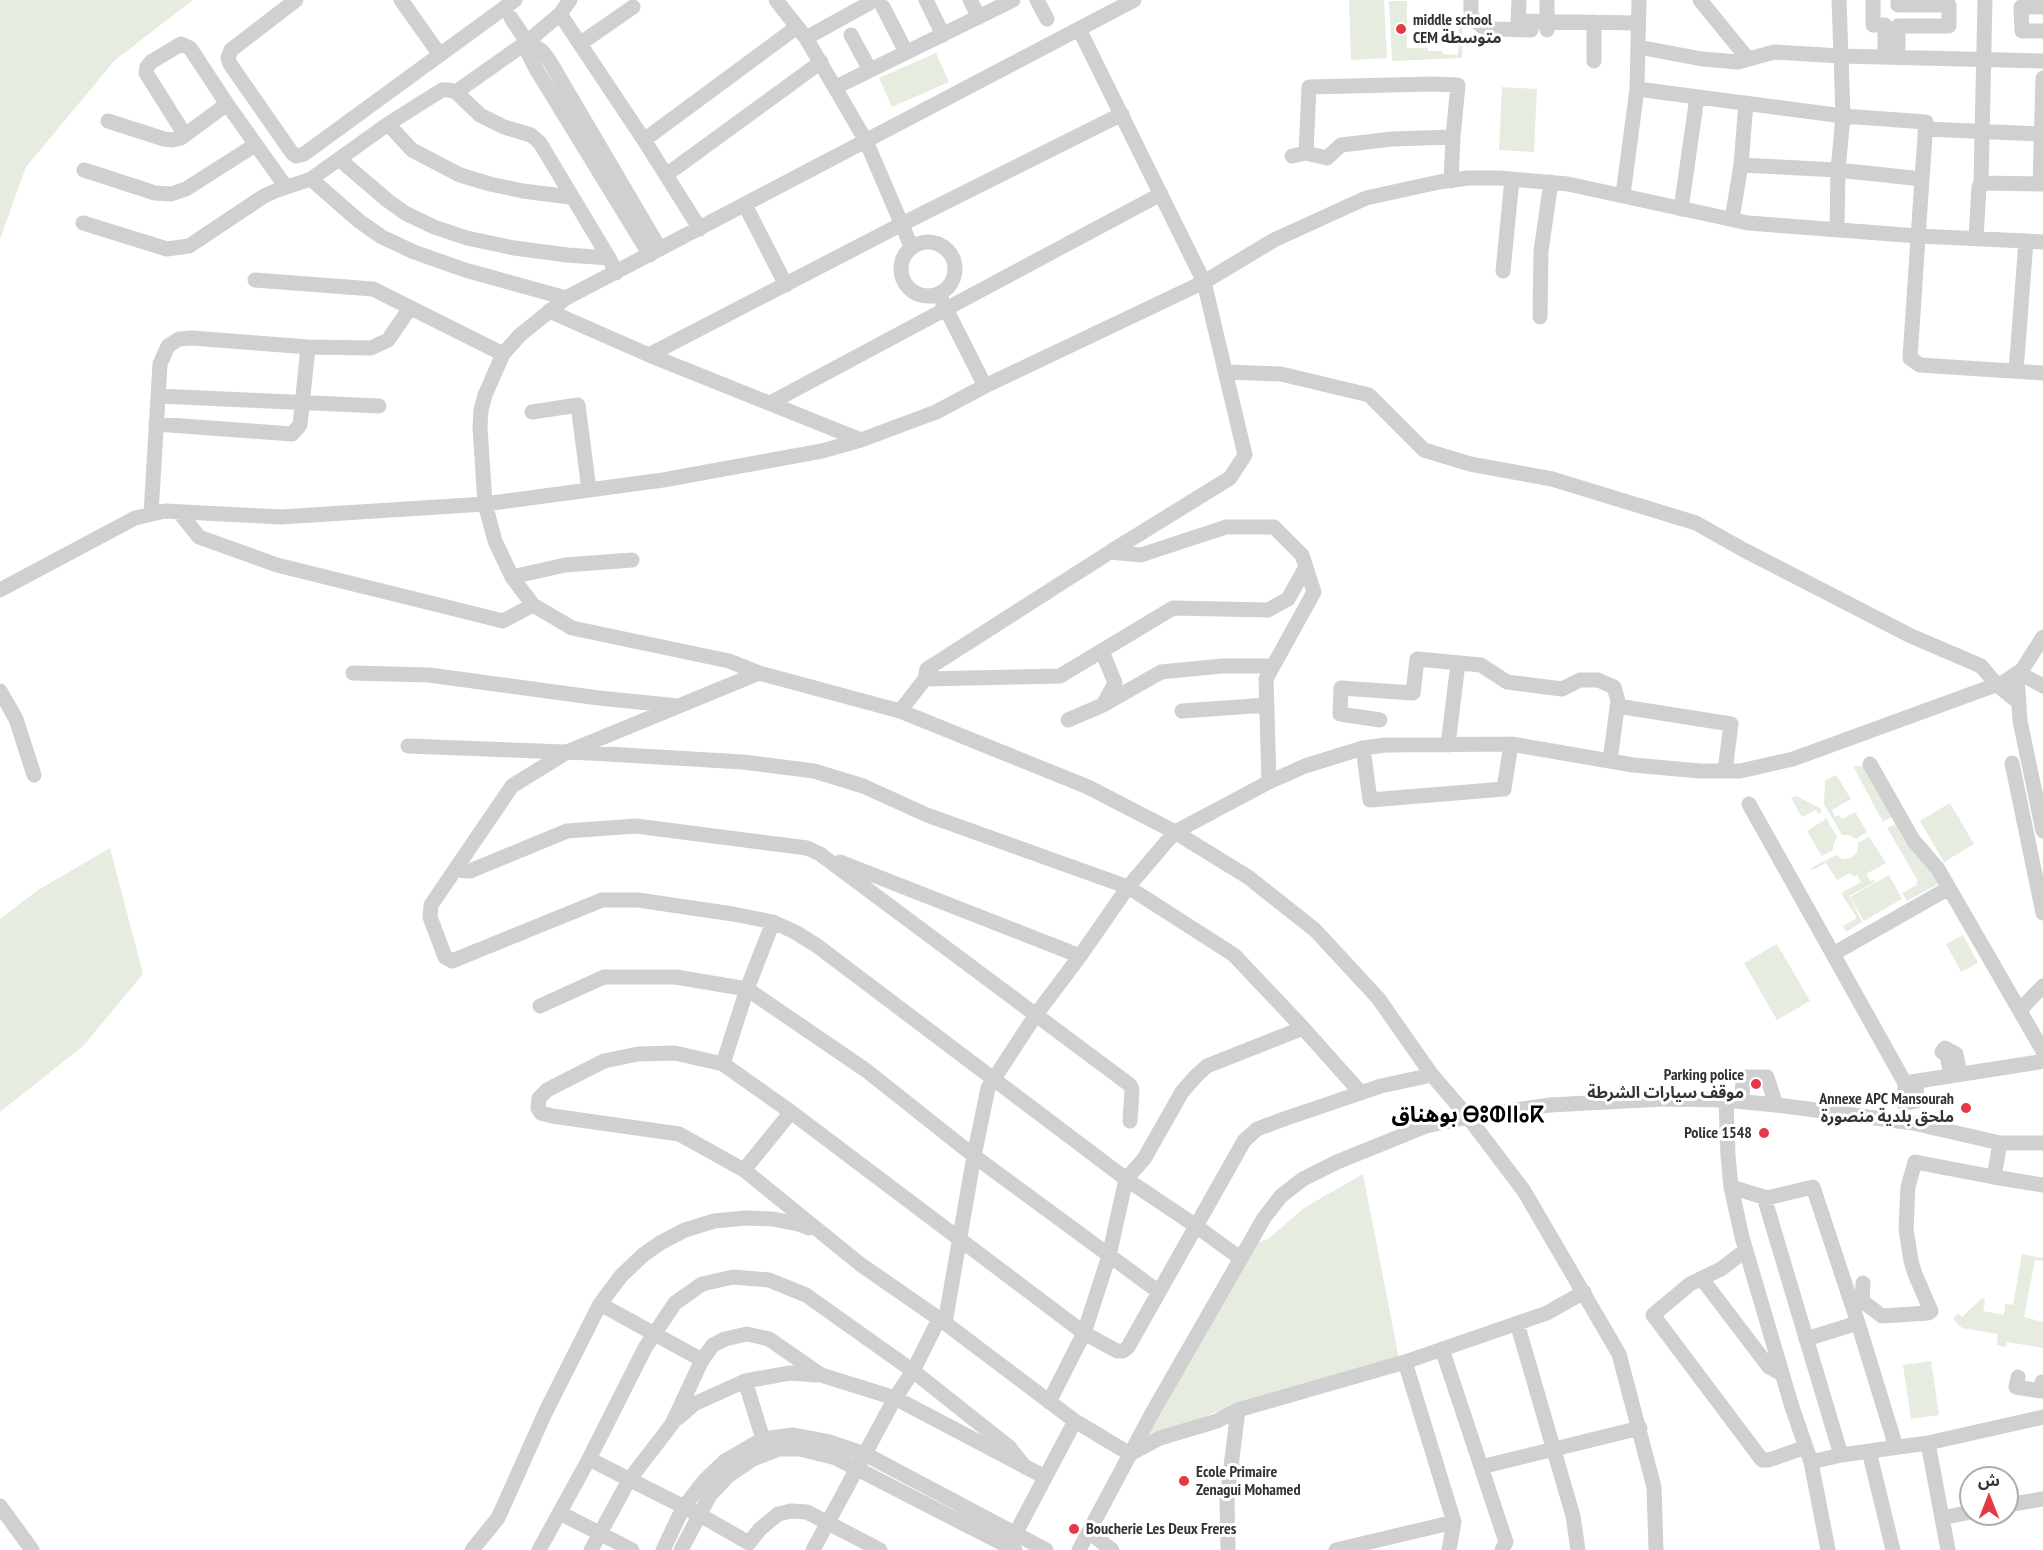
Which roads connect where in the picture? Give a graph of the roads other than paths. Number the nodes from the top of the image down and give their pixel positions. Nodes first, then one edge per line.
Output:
1 (296, 0) edge
2 (401, 0) edge
3 (570, 0) edge
4 (776, 0) edge
5 (926, 0) edge
6 (970, 0) edge
7 (1014, 0) edge
8 (1037, 0) edge
9 (1134, 0) edge
10 (1471, 0) edge
11 (1519, 0) edge
12 (1547, 0) edge
13 (1639, 0) edge
14 (1700, 0) edge
15 (1839, 0) edge
16 (1873, 0) edge
17 (1892, 0) edge
18 (1898, 0) edge
19 (1977, 0) edge
20 (1985, 0) edge
21 (1993, 0) edge
22 (879, 3) edge
23 (633, 7) dead end
24 (2043, 7) edge
25 (509, 9) edge
26 (560, 14) junction
27 (979, 17) junction
28 (1047, 19) dead end
29 (1594, 22) junction
30 (1638, 23) junction
31 (1547, 26) junction
32 (1079, 29) junction
33 (2043, 31) edge
34 (802, 32) junction
35 (851, 35) dead end
36 (943, 35) junction
37 (527, 42) junction
38 (580, 43) junction
39 (1638, 47) junction
40 (906, 52) junction
41 (1892, 53) junction
42 (440, 55) junction
43 (1841, 56) junction
44 (1985, 56) junction
45 (1748, 59) junction
46 (1594, 61) dead end
47 (2043, 61) edge
48 (821, 62) junction
49 (870, 70) junction
50 (2043, 78) edge
51 (836, 87) junction
52 (1636, 89) junction
53 (456, 92) junction
54 (1697, 97) junction
55 (1746, 103) junction
56 (227, 104) junction
57 (1122, 114) junction
58 (1843, 116) junction
59 (108, 121) dead end
60 (388, 124) junction
61 (1925, 129) junction
62 (1982, 130) junction
63 (2041, 134) junction
64 (185, 135) junction
65 (1453, 136) junction
66 (644, 140) junction
67 (866, 141) junction
68 (255, 145) junction
69 (339, 159) junction
70 (1741, 165) junction
71 (1838, 170) junction
72 (84, 171) dead end
73 (666, 175) junction
74 (311, 179) junction
75 (1512, 179) junction
76 (1922, 179) junction
77 (1451, 181) junction
78 (1551, 182) junction
79 (1981, 183) junction
80 (2042, 184) edge
81 (286, 187) junction
82 (1161, 194) junction
83 (1623, 195) junction
84 (570, 197) junction
85 (745, 205) junction
86 (1681, 209) junction
87 (1732, 219) junction
88 (83, 223) dead end
89 (902, 224) junction
90 (700, 229) junction
91 (1837, 230) junction
92 (1918, 236) junction
93 (1976, 239) junction
94 (2026, 241) junction
95 (2043, 242) edge
96 (912, 246) junction
97 (655, 252) junction
98 (609, 258) junction
99 (1503, 271) dead end
100 (616, 273) junction
101 (255, 280) dead end
102 (1204, 282) junction
103 (786, 285) junction
104 (938, 294) junction
105 (566, 298) junction
106 (410, 308) junction
107 (945, 308) junction
108 (549, 311) junction
109 (1540, 317) dead end
110 (308, 347) junction
111 (503, 354) junction
112 (649, 355) junction
113 (2016, 371) junction
114 (1225, 372) junction
115 (2043, 373) edge
116 (985, 386) junction
117 (158, 396) junction
118 (770, 403) junction
119 (303, 404) junction
120 (379, 406) dead end
121 (532, 412) dead end
122 (156, 424) junction
123 (861, 440) junction
124 (589, 490) junction
125 (485, 504) junction
126 (179, 512) junction
127 (152, 514) junction
128 (1110, 552) junction
129 (632, 561) dead end
130 (1306, 567) junction
131 (512, 577) junction
132 (0, 590) edge
133 (532, 605) junction
134 (2043, 637) edge
135 (1102, 651) junction
136 (1458, 663) junction
137 (1273, 666) junction
138 (353, 673) dead end
139 (759, 673) junction
140 (2018, 673) junction
141 (925, 679) junction
142 (1997, 685) junction
143 (2043, 686) edge
144 (0, 691) edge
145 (2018, 702) junction
146 (1103, 705) junction
147 (1267, 705) junction
148 (681, 706) junction
149 (1617, 706) junction
150 (900, 711) junction
151 (1182, 711) dead end
152 (1068, 720) dead end
153 (1380, 720) dead end
154 (1511, 744) junction
155 (1448, 745) junction
156 (408, 746) dead end
157 (1364, 748) junction
158 (567, 752) junction
159 (1610, 761) junction
160 (2012, 763) dead end
161 (1870, 764) dead end
162 (1725, 771) junction
163 (34, 775) dead end
164 (1269, 782) junction
165 (2040, 802) edge
166 (1749, 804) dead end
167 (2043, 831) edge
168 (1175, 832) junction
169 (820, 854) junction
170 (456, 870) junction
171 (1128, 887) junction
172 (1949, 888) junction
173 (2043, 913) edge
174 (773, 922) junction
175 (1833, 954) junction
176 (1080, 956) junction
177 (2043, 986) edge
178 (747, 989) junction
179 (540, 1006) dead end
180 (2020, 1010) junction
181 (1035, 1016) junction
182 (1303, 1028) junction
183 (2043, 1051) edge
184 (2043, 1058) edge
185 (723, 1064) junction
186 (1432, 1075) junction
187 (994, 1078) junction
188 (1360, 1093) junction
189 (1734, 1101) junction
190 (1776, 1105) junction
191 (791, 1112) junction
192 (1468, 1117) junction
193 (1130, 1121) dead end
194 (2000, 1143) junction
195 (2043, 1143) edge
196 (974, 1155) junction
197 (744, 1170) junction
198 (1994, 1177) junction
199 (1126, 1179) junction
200 (2043, 1185) edge
201 (1731, 1187) junction
202 (1764, 1197) junction
203 (1196, 1226) junction
204 (823, 1234) junction
205 (960, 1239) junction
206 (1746, 1250) junction
207 (1109, 1256) junction
208 (1240, 1258) junction
209 (1701, 1279) junction
210 (1863, 1283) dead end
211 (1159, 1292) junction
212 (1584, 1292) junction
213 (600, 1304) junction
214 (942, 1321) junction
215 (1517, 1323) junction
216 (1858, 1323) junction
217 (1084, 1333) junction
218 (653, 1334) junction
219 (1806, 1339) junction
220 (1442, 1349) junction
221 (702, 1360) junction
222 (1405, 1362) junction
223 (913, 1371) junction
224 (1782, 1374) junction
225 (821, 1375) junction
226 (2015, 1377) dead end
227 (745, 1381) junction
228 (2043, 1382) edge
229 (895, 1398) junction
230 (1049, 1402) junction
231 (1238, 1410) junction
232 (2043, 1418) edge
233 (1075, 1421) junction
234 (672, 1424) junction
235 (1640, 1428) junction
236 (763, 1439) junction
237 (1928, 1443) junction
238 (1806, 1447) junction
239 (1896, 1447) junction
240 (1553, 1449) junction
241 (1869, 1451) junction
242 (865, 1454) junction
243 (1130, 1454) junction
244 (1841, 1455) junction
245 (589, 1459) junction
246 (1810, 1462) junction
247 (1025, 1467) junction
248 (1481, 1467) junction
249 (857, 1469) junction
250 (1045, 1477) junction
251 (628, 1480) junction
252 (2043, 1498) edge
253 (2019, 1503) edge
254 (0, 1506) edge
255 (683, 1508) junction
256 (560, 1513) junction
257 (1959, 1514) edge
258 (700, 1515) junction
259 (1942, 1518) junction
260 (828, 1522) junction
261 (1454, 1522) junction
262 (1089, 1532) junction
263 (600, 1533) junction
264 (1011, 1545) edge
265 (752, 1548) edge
266 (32, 1550) edge
267 (472, 1550) edge
268 (539, 1550) edge
269 (591, 1550) edge
270 (632, 1550) edge
271 (663, 1550) edge
272 (681, 1550) edge
273 (813, 1550) edge
274 (880, 1550) edge
275 (1046, 1550) edge
276 (1079, 1550) edge
277 (1112, 1550) edge
278 (1228, 1550) edge
279 (1335, 1550) edge
280 (1449, 1550) edge
281 (1502, 1550) edge
282 (1578, 1550) edge
283 (1656, 1550) edge
284 (1828, 1550) edge
285 (1893, 1550) edge
286 (1948, 1550) edge

1 - 42 street
2 - 42 street
3 - 26 street
4 - 34 street
5 - 36 street
6 - 27 street
7 - 27 street
8 - 28 street
9 - 32 street
10 - 31 street
11 - 31 street
12 - 31 street
13 - 30 street
14 - 45 street
15 - 43 street
16 - 41 street
17 - 41 street
18 - 41 street
19 - 44 street
20 - 44 street
21 - 44 street
22 - 34 street
22 - 40 street
23 - 38 street
24 - 33 street
25 - 37 street
25 - 42 street
26 - 37 street
26 - 38 street
27 - 36 street
29 - 30 street
29 - 31 street
29 - 46 street
30 - 39 street
32 - 57 street
32 - 67 street
34 - 48 street
34 - 66 street
35 - 49 street
36 - 40 street
37 - 53 street
37 - 97 street
38 - 66 street
39 - 45 street
39 - 52 street
40 - 49 street
41 - 43 street
41 - 44 street
43 - 45 street
43 - 58 street
44 - 47 street
44 - 62 street
48 - 51 street
48 - 73 street
49 - 51 street
50 - 63 street
51 - 67 street
52 - 54 street
52 - 83 street
53 - 60 street
53 - 84 street
54 - 55 street
54 - 86 street
55 - 58 street
55 - 70 street
56 - 64 street
56 - 64 street
56 - 68 street
57 - 82 street
57 - 89 street
58 - 61 street
58 - 71 street
59 - 64 street
60 - 69 street
60 - 84 street
61 - 62 street
61 - 76 street
62 - 63 street
62 - 79 street
63 - 80 street
65 - 65 street
65 - 77 street
66 - 73 street
67 - 85 street
67 - 89 street
68 - 72 street
68 - 81 street
69 - 74 street
69 - 98 street
70 - 71 street
70 - 87 street
71 - 76 street
71 - 91 street
73 - 90 street
74 - 81 street
74 - 105 street
75 - 77 street
75 - 78 street
75 - 99 street
76 - 92 street
77 - 102 street
78 - 83 street
78 - 109 street
79 - 80 street
79 - 93 street
81 - 88 street
82 - 102 street
82 - 107 street
83 - 86 street
84 - 98 street
85 - 90 street
85 - 103 street
86 - 87 street
87 - 91 street
89 - 96 street
89 - 103 street
90 - 97 street
91 - 92 street
92 - 93 street
92 - 113 street
93 - 94 street
94 - 95 street
94 - 113 street
96 - 104 street
96 - 104 street
97 - 100 street
98 - 100 street
100 - 105 street
101 - 106 street
102 - 114 street
102 - 116 street
103 - 112 street
104 - 107 street
105 - 108 street
106 - 110 street
106 - 111 street
107 - 116 street
107 - 118 street
108 - 111 street
108 - 112 street
110 - 117 street
110 - 119 street
111 - 125 street
112 - 118 street
113 - 115 street
114 - 128 street
114 - 142 street
116 - 123 street
117 - 119 street
117 - 122 street
118 - 123 street
119 - 120 street
119 - 122 street
121 - 124 street
122 - 127 street
123 - 124 street
124 - 125 street
125 - 126 street
125 - 131 street
126 - 127 street
126 - 133 street
127 - 132 street
128 - 130 street
128 - 141 street
129 - 131 street
130 - 135 street
130 - 137 street
131 - 133 street
133 - 139 street
134 - 140 street
135 - 141 street
135 - 146 street
136 - 149 street
136 - 153 street
136 - 155 street
137 - 146 street
137 - 147 street
138 - 148 street
139 - 148 street
139 - 150 street
140 - 142 street
140 - 143 street
140 - 145 street
141 - 150 street
142 - 145 street
142 - 162 street
144 - 163 street
145 - 165 street
146 - 152 street
147 - 151 street
147 - 164 street
148 - 158 street
149 - 159 street
149 - 162 street
150 - 168 street
154 - 155 street
154 - 157 street
154 - 159 street
155 - 157 street
156 - 158 street
157 - 164 street
158 - 170 street
158 - 171 street
159 - 162 street
160 - 173 street
161 - 172 street
164 - 168 street
165 - 167 street
166 - 175 street
168 - 171 street
168 - 186 street
169 - 170 street
169 - 176 street
169 - 181 street
170 - 174 street
171 - 176 street
171 - 182 street
172 - 175 street
172 - 180 street
174 - 178 street
174 - 187 street
175 - 184 street
176 - 181 street
177 - 180 street
178 - 179 street
178 - 185 street
178 - 196 street
180 - 183 street
181 - 187 street
181 - 193 street
182 - 188 street
182 - 199 street
185 - 191 street
185 - 197 street
186 - 188 street
186 - 192 street
187 - 196 street
187 - 199 street
188 - 203 street
189 - 190 street
189 - 190 street
189 - 192 street
189 - 201 street
190 - 194 street
191 - 197 street
191 - 205 street
192 - 208 street
192 - 212 street
194 - 195 street
194 - 198 street
196 - 205 street
196 - 207 street
197 - 204 street
198 - 200 street
198 - 210 street
199 - 203 street
199 - 207 street
201 - 202 street
201 - 206 street
202 - 216 street
202 - 219 street
203 - 208 street
203 - 211 street
204 - 213 street
204 - 214 street
205 - 214 street
205 - 217 street
206 - 209 street
206 - 224 street
207 - 211 street
207 - 217 street
208 - 243 street
209 - 224 street
209 - 238 street
211 - 217 street
212 - 215 street
212 - 235 street
213 - 218 street
213 - 267 street
214 - 223 street
214 - 230 street
215 - 220 street
215 - 240 street
216 - 219 street
216 - 239 street
217 - 230 street
218 - 221 street
218 - 223 street
218 - 245 street
219 - 244 street
220 - 222 street
220 - 248 street
221 - 225 street
221 - 234 street
222 - 231 street
222 - 261 street
223 - 229 street
223 - 247 street
224 - 238 street
225 - 227 street
225 - 229 street
226 - 228 street
227 - 234 street
227 - 236 street
229 - 242 street
229 - 247 street
230 - 233 street
231 - 243 street
231 - 278 street
232 - 237 street
233 - 243 street
233 - 250 street
234 - 251 street
235 - 240 street
235 - 283 street
236 - 242 street
236 - 255 street
237 - 239 street
237 - 259 street
238 - 246 street
239 - 241 street
240 - 248 street
240 - 282 street
241 - 244 street
241 - 285 street
242 - 249 street
242 - 264 street
243 - 262 street
244 - 246 street
245 - 251 street
245 - 256 street
246 - 284 street
247 - 250 street
248 - 281 street
249 - 258 street
249 - 260 street
249 - 264 street
250 - 264 street
251 - 255 street
251 - 263 street
252 - 253 street
254 - 266 street
255 - 258 street
255 - 271 street
256 - 263 street
256 - 268 street
257 - 259 street
258 - 265 street
258 - 272 street
259 - 286 street
260 - 265 street
260 - 273 street
260 - 274 street
261 - 279 street
261 - 280 street
262 - 276 street
262 - 277 street
263 - 269 street
263 - 270 street
264 - 275 street

